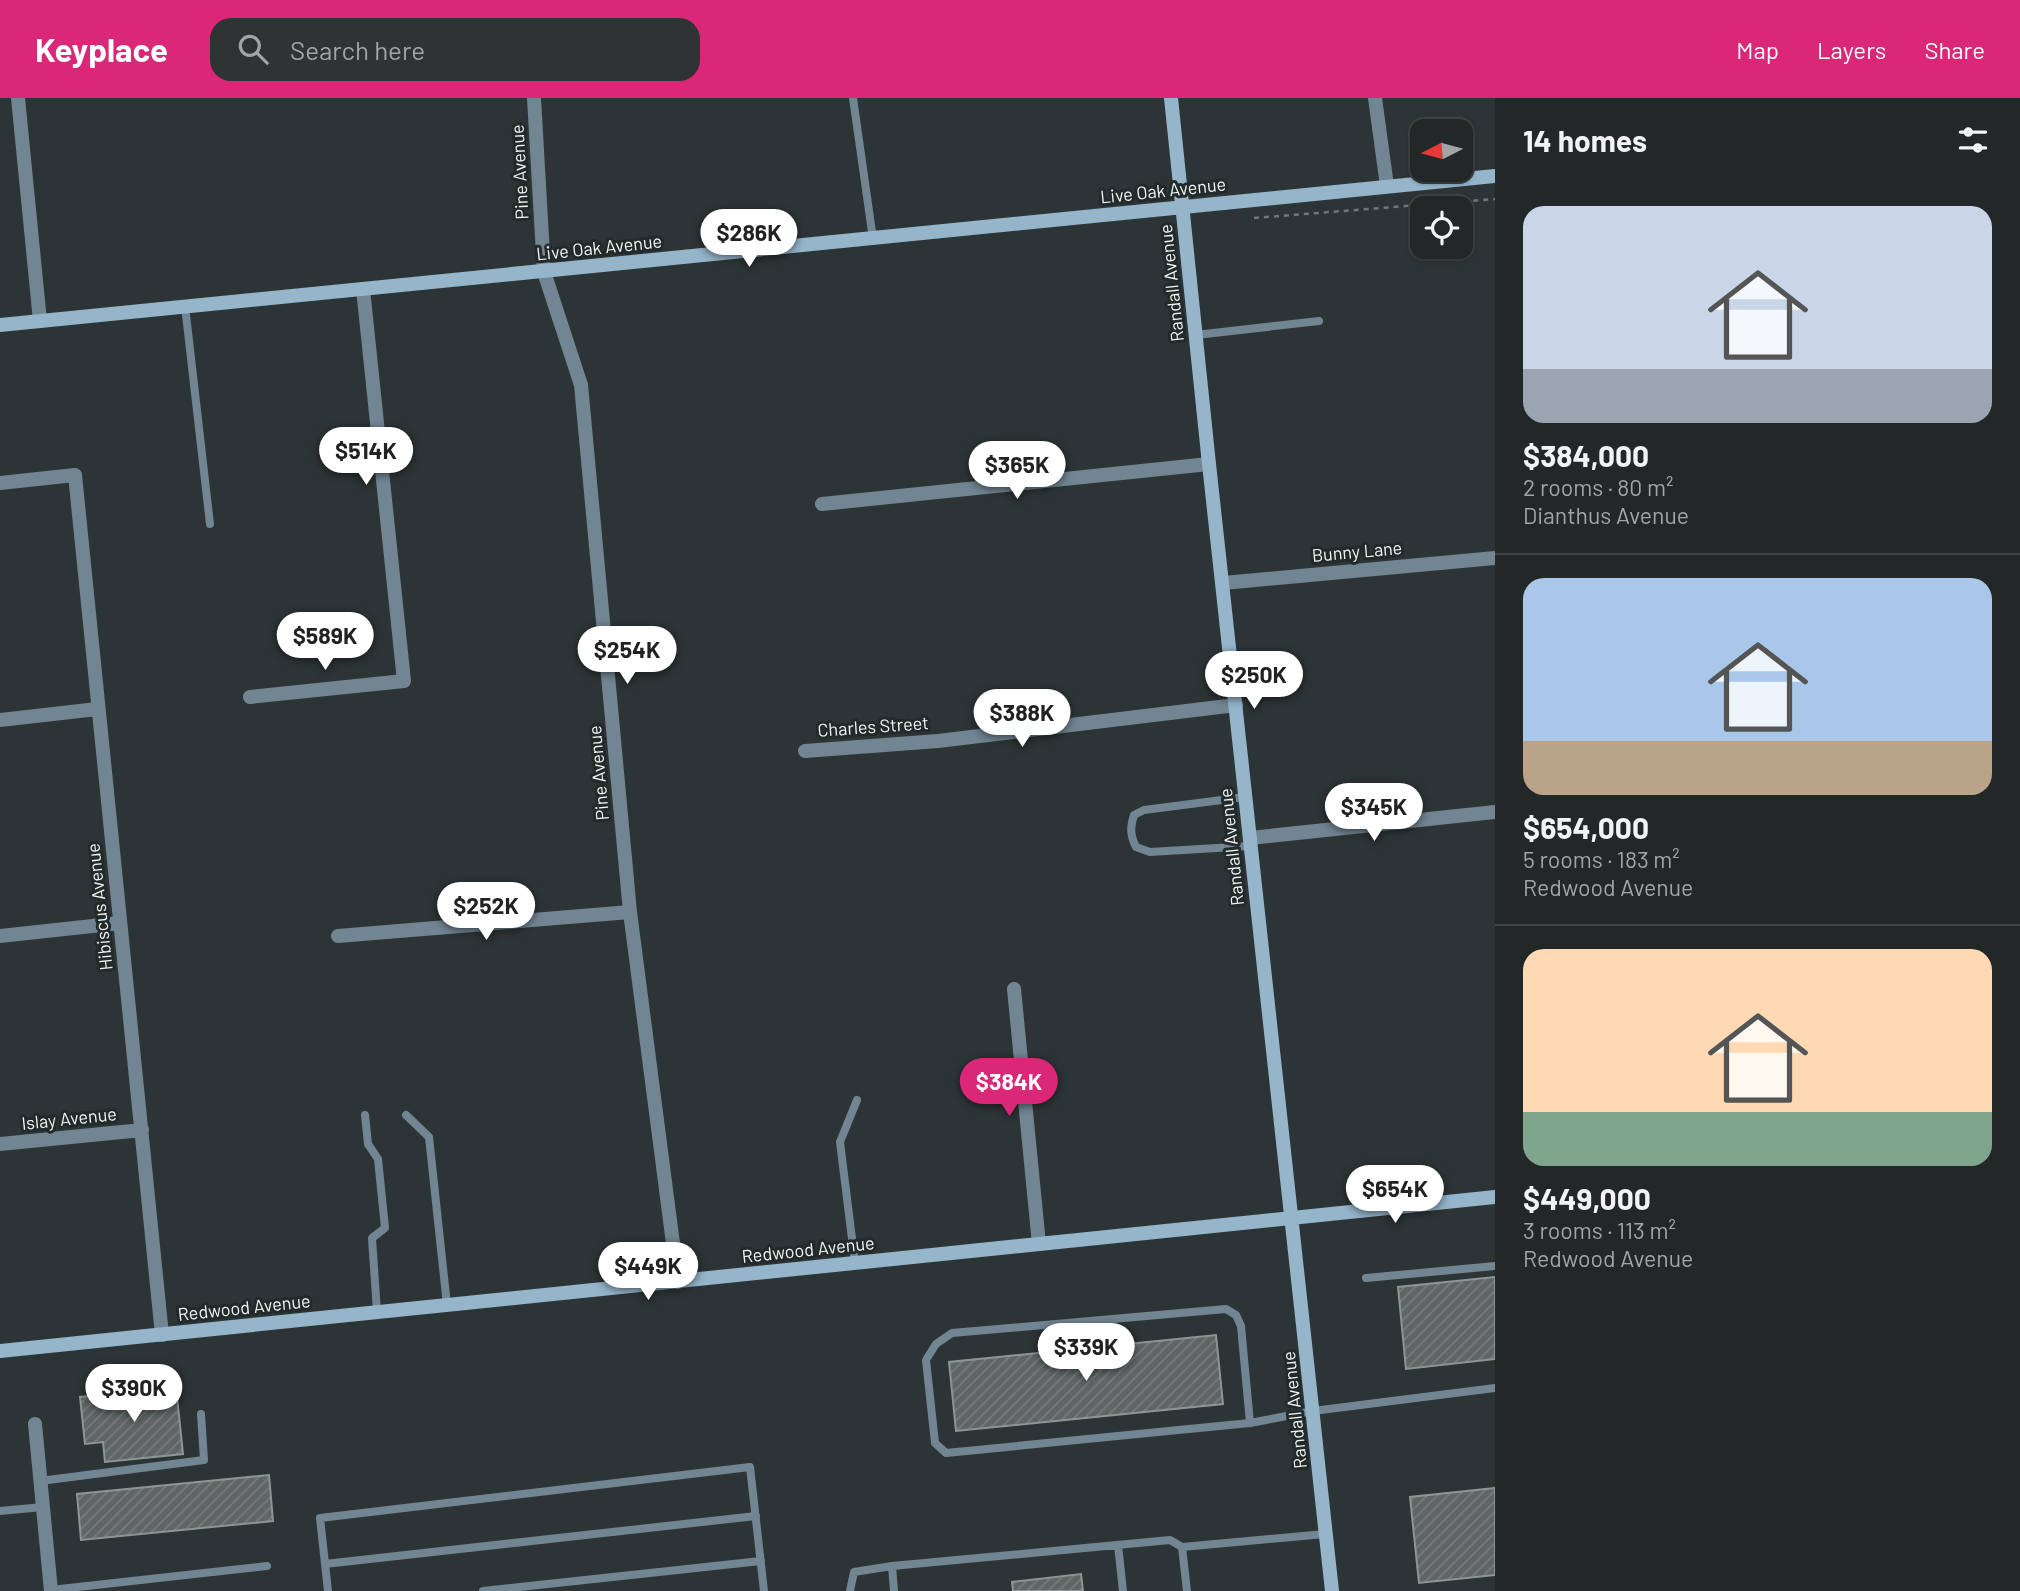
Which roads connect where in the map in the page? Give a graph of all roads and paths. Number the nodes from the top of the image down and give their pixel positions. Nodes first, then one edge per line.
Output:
1 (18, 98) edge
2 (534, 98) edge
3 (853, 98) edge
4 (1171, 98) edge
5 (1375, 98) edge
6 (1495, 176) edge
7 (1387, 186) junction
8 (1495, 199) edge
9 (1183, 207) junction
10 (1254, 218) dead end
11 (873, 239) junction
12 (544, 272) junction
13 (363, 289) junction
14 (185, 306) junction
15 (40, 321) junction
16 (1319, 321) dead end
17 (0, 326) edge
18 (1196, 335) junction
19 (1209, 464) junction
20 (0, 483) edge
21 (821, 504) dead end
22 (210, 524) dead end
23 (1495, 558) edge
24 (1223, 583) junction
25 (250, 697) dead end
26 (1236, 705) junction
27 (97, 709) junction
28 (0, 720) edge
29 (805, 751) dead end
30 (1245, 797) junction
31 (1495, 812) edge
32 (1250, 842) junction
33 (631, 912) junction
34 (121, 923) junction
35 (0, 936) edge
36 (338, 936) dead end
37 (1014, 989) dead end
38 (857, 1100) dead end
39 (365, 1115) dead end
40 (406, 1115) dead end
41 (142, 1130) junction
42 (0, 1144) edge
43 (1495, 1198) edge
44 (1292, 1219) junction
45 (1039, 1244) junction
46 (855, 1263) junction
47 (1495, 1266) edge
48 (1366, 1278) dead end
49 (678, 1282) junction
50 (447, 1305) junction
51 (377, 1312) junction
52 (162, 1335) junction
53 (0, 1351) edge
54 (1495, 1388) edge
55 (1313, 1411) junction
56 (201, 1414) dead end
57 (1250, 1423) junction
58 (35, 1424) dead end
59 (40, 1481) junction
60 (43, 1507) junction
61 (0, 1511) edge
62 (756, 1516) junction
63 (1325, 1534) junction
64 (1118, 1545) junction
65 (1182, 1547) junction
66 (761, 1561) junction
67 (325, 1564) junction
68 (267, 1566) dead end
69 (891, 1566) junction
70 (51, 1590) edge
71 (328, 1591) edge
72 (483, 1591) edge
73 (764, 1591) edge
74 (850, 1591) edge
75 (894, 1591) edge
76 (1123, 1591) edge
77 (1187, 1591) edge
78 (1332, 1591) edge

1 - 15 street
2 - 12 street, Pine Avenue
3 - 11 lane
4 - 9 street, Randall Avenue
5 - 7 street
6 - 7 street, Live Oak Avenue
7 - 9 street, Live Oak Avenue
8 - 10 path
9 - 11 street, Live Oak Avenue
9 - 18 street, Randall Avenue
11 - 12 street, Live Oak Avenue
12 - 13 street, Live Oak Avenue
12 - 33 street, Pine Avenue
13 - 14 street, Live Oak Avenue
13 - 25 street
14 - 15 street, Live Oak Avenue
14 - 22 lane
15 - 17 street, Live Oak Avenue
16 - 18 lane
18 - 19 street, Randall Avenue
19 - 21 street
19 - 24 street, Randall Avenue
20 - 27 street, Hibiscus Avenue
23 - 24 street, Bunny Lane
24 - 26 street, Randall Avenue
26 - 29 street, Charles Street
26 - 30 street, Randall Avenue
27 - 28 street
27 - 34 street, Hibiscus Avenue
30 - 32 street, Randall Avenue
30 - 32 lane
31 - 32 street
32 - 44 street, Randall Avenue
33 - 36 street
33 - 49 street, Pine Avenue
34 - 35 street
34 - 41 street, Hibiscus Avenue
37 - 45 street
38 - 46 lane
39 - 51 lane
40 - 50 lane
41 - 42 street, Islay Avenue
41 - 52 street, Hibiscus Avenue
43 - 44 street, Redwood Avenue
44 - 45 street, Redwood Avenue
44 - 55 street, Randall Avenue
45 - 46 street, Redwood Avenue
46 - 49 street, Redwood Avenue
47 - 48 lane
49 - 50 street, Redwood Avenue
50 - 51 street, Redwood Avenue
51 - 52 street, Redwood Avenue
52 - 53 street, Redwood Avenue
54 - 55 lane
55 - 57 lane
55 - 63 street, Randall Avenue
56 - 59 lane
57 - 57 lane
58 - 59 street
59 - 60 street
60 - 61 lane
60 - 70 street
62 - 66 lane
62 - 67 lane
62 - 67 lane
63 - 65 lane
63 - 78 street, Randall Avenue
64 - 65 lane
64 - 69 lane
64 - 76 lane
65 - 77 lane
66 - 72 lane
66 - 73 lane
67 - 71 lane
68 - 70 lane
69 - 74 lane
69 - 75 lane

